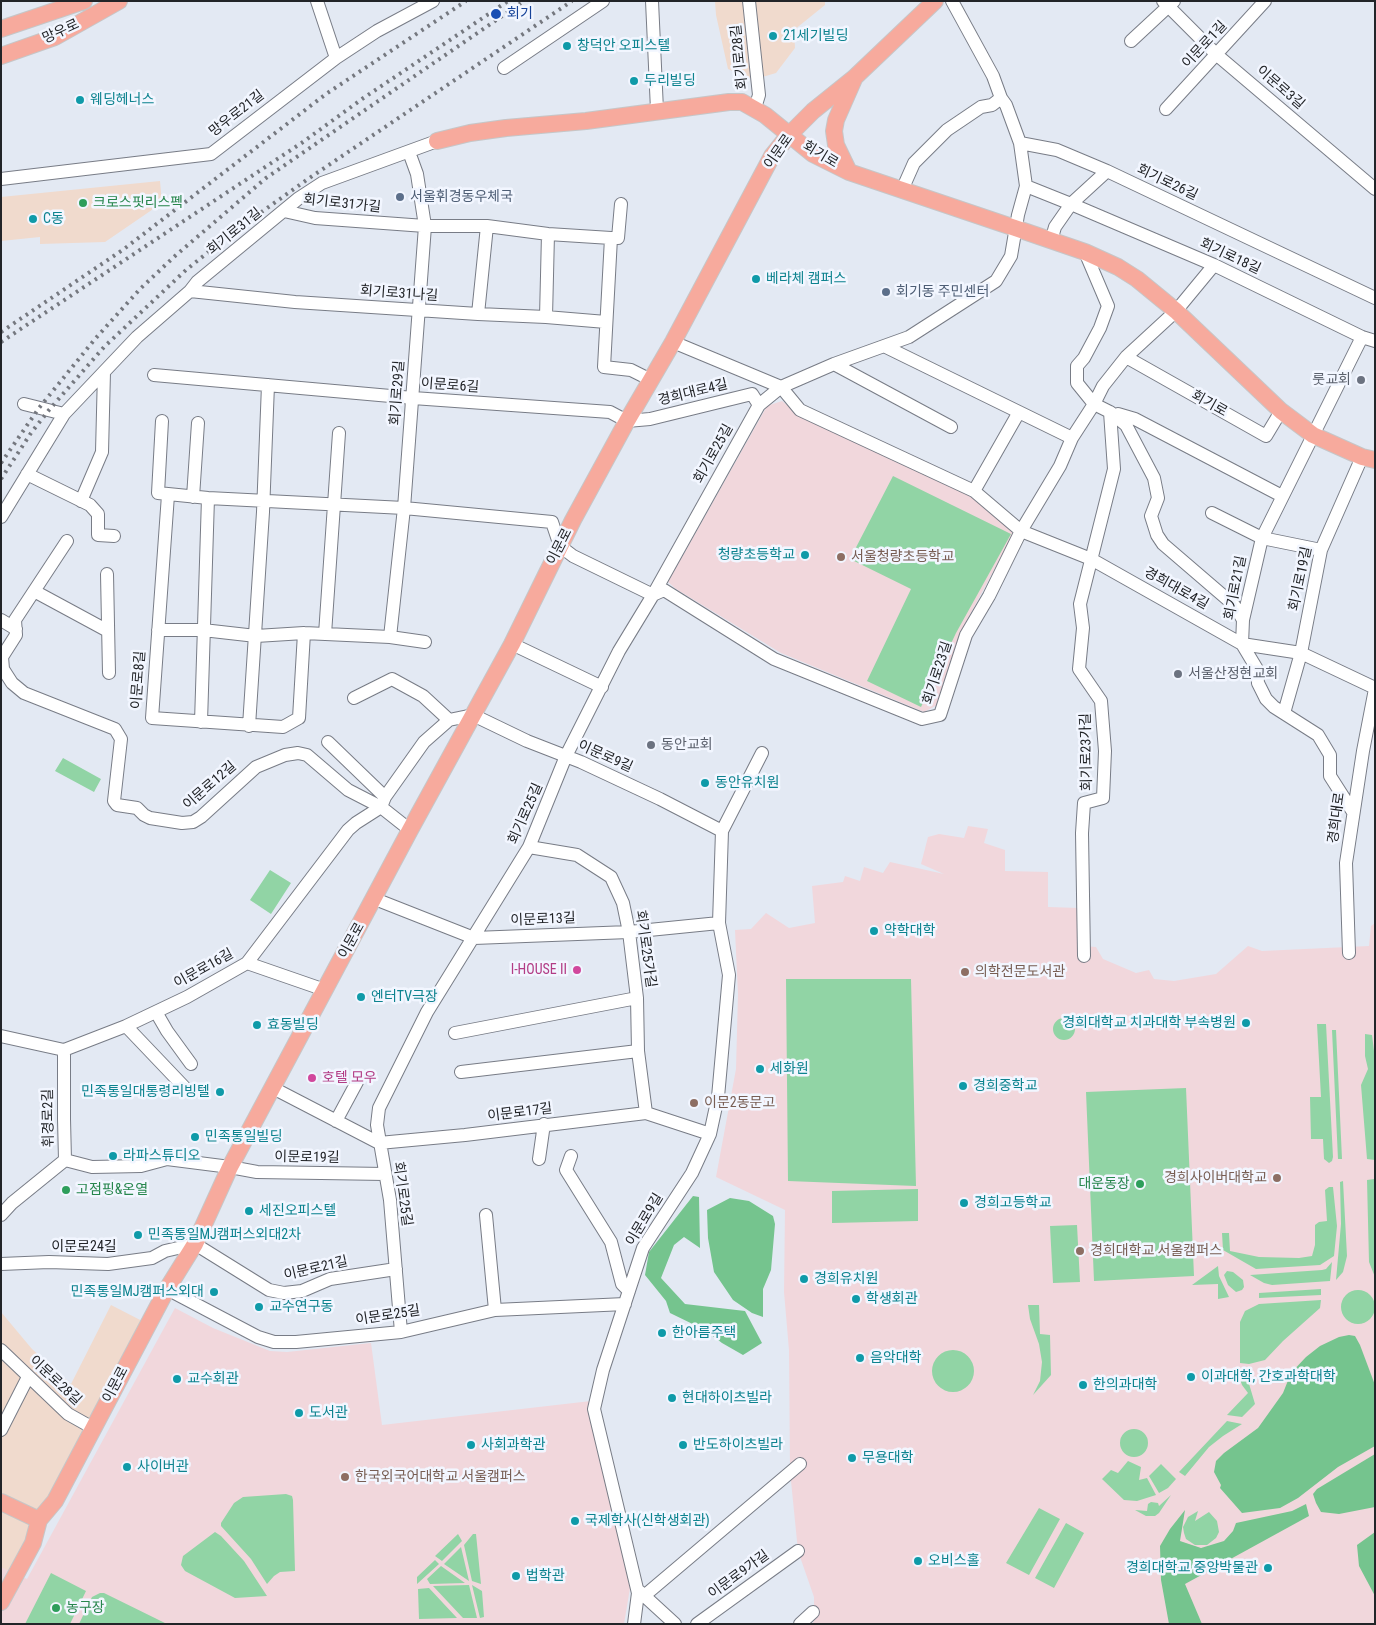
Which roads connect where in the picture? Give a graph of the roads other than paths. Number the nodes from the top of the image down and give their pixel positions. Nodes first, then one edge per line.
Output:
1 (84, 1) edge
2 (119, 1) edge
3 (317, 1) edge
4 (433, 1) edge
5 (603, 1) edge
6 (652, 1) edge
7 (750, 1) edge
8 (935, 1) edge
9 (952, 1) edge
10 (1265, 1) edge
11 (1169, 3) edge
12 (1, 29) edge
13 (1131, 41) dead end
14 (1217, 54) junction
15 (1, 56) edge
16 (336, 58) junction
17 (504, 68) dead end
18 (854, 78) junction
19 (1001, 98) junction
20 (755, 108) junction
21 (1166, 109) dead end
22 (657, 110) junction
23 (789, 135) junction
24 (437, 141) joint
25 (1020, 143) junction
26 (409, 152) junction
27 (1107, 171) junction
28 (849, 172) junction
29 (1, 179) edge
30 (1026, 186) junction
31 (902, 190) junction
32 (1375, 190) edge
33 (621, 204) dead end
34 (1071, 204) junction
35 (284, 211) junction
36 (425, 226) junction
37 (487, 226) junction
38 (1015, 228) junction
39 (548, 234) junction
40 (611, 238) junction
41 (1051, 241) junction
42 (1085, 252) junction
43 (1214, 265) junction
44 (190, 291) junction
45 (1375, 298) edge
46 (418, 310) junction
47 (1176, 310) junction
48 (478, 314) junction
49 (546, 317) junction
50 (606, 322) junction
51 (1368, 339) edge
52 (673, 342) junction
53 (884, 346) junction
54 (1126, 357) junction
55 (834, 364) junction
56 (104, 372) junction
57 (154, 375) dead end
58 (650, 380) junction
59 (268, 386) junction
60 (781, 387) junction
61 (413, 398) junction
62 (24, 404) dead end
63 (759, 404) junction
64 (1094, 404) junction
65 (1019, 412) junction
66 (1110, 412) junction
67 (1281, 412) junction
68 (64, 414) junction
69 (162, 421) dead end
70 (628, 421) junction
71 (198, 423) dead end
72 (951, 427) dead end
73 (340, 433) dead end
74 (1313, 435) junction
75 (1072, 438) junction
76 (1368, 458) edge
77 (27, 474) junction
78 (974, 491) junction
79 (168, 495) junction
80 (1282, 496) junction
81 (193, 497) junction
82 (208, 498) junction
83 (81, 501) junction
84 (264, 501) junction
85 (335, 505) junction
86 (404, 508) junction
87 (1212, 513) dead end
88 (1, 517) edge
89 (1021, 531) junction
90 (114, 536) dead end
91 (1262, 538) junction
92 (67, 540) dead end
93 (560, 546) junction
94 (1321, 550) junction
95 (1091, 559) junction
96 (107, 574) dead end
97 (34, 591) junction
98 (654, 595) junction
99 (1, 620) edge
100 (1243, 620) junction
101 (16, 629) junction
102 (158, 630) junction
103 (203, 630) junction
104 (108, 631) junction
105 (304, 633) junction
106 (325, 634) junction
107 (256, 636) junction
108 (390, 637) junction
109 (425, 642) dead end
110 (512, 644) junction
111 (1242, 644) junction
112 (1301, 653) junction
113 (109, 673) dead end
114 (602, 687) junction
115 (1375, 688) edge
116 (354, 698) dead end
117 (1284, 713) junction
118 (473, 715) junction
119 (449, 720) junction
120 (201, 722) junction
121 (249, 726) junction
122 (328, 742) dead end
123 (1369, 752) edge
124 (762, 753) dead end
125 (566, 756) junction
126 (383, 802) junction
127 (1353, 812) junction
128 (410, 830) junction
129 (722, 831) junction
130 (529, 847) junction
131 (375, 899) junction
132 (719, 924) junction
133 (629, 932) junction
134 (474, 938) junction
135 (1349, 953) dead end
136 (1084, 956) dead end
137 (247, 963) junction
138 (325, 990) junction
139 (637, 998) junction
140 (156, 1012) junction
141 (126, 1026) junction
142 (455, 1033) dead end
143 (1, 1036) edge
144 (64, 1050) junction
145 (638, 1051) junction
146 (191, 1064) dead end
147 (461, 1072) dead end
148 (357, 1082) dead end
149 (273, 1088) junction
150 (188, 1090) dead end
151 (646, 1112) junction
152 (336, 1120) junction
153 (544, 1124) junction
154 (710, 1134) junction
155 (379, 1143) junction
156 (571, 1156) dead end
157 (538, 1159) dead end
158 (65, 1160) junction
159 (230, 1167) junction
160 (385, 1174) junction
161 (1, 1215) edge
162 (486, 1215) dead end
163 (195, 1244) junction
164 (1, 1264) edge
165 (396, 1269) junction
166 (167, 1289) junction
167 (629, 1291) junction
168 (625, 1304) junction
169 (496, 1310) junction
170 (401, 1332) junction
171 (1, 1350) edge
172 (28, 1377) junction
173 (93, 1428) junction
174 (1, 1430) edge
175 (800, 1464) dead end
176 (1, 1502) edge
177 (39, 1520) junction
178 (798, 1551) dead end
179 (641, 1593) junction
180 (1, 1602) edge
181 (813, 1612) dead end
182 (634, 1624) edge
183 (675, 1624) edge
184 (696, 1624) edge
185 (800, 1624) edge

1 - 12 main road, 망우로
2 - 15 main road, 망우로
3 - 16 street
4 - 16 street, 망우로21길
5 - 17 street
6 - 22 street
7 - 20 street, 회기로28길
8 - 18 main road, 이문로
9 - 19 street
10 - 14 street, 이문로1길
11 - 13 street, 이문로3길
11 - 14 street, 이문로3길
14 - 21 street, 이문로1길
14 - 32 street, 이문로3길
16 - 29 street, 망우로21길
18 - 23 main road, 이문로
18 - 28 main road
19 - 25 street
19 - 31 street
20 - 22 main road, 회기로
20 - 23 main road, 회기로
22 - 24 main road, 회기로
23 - 28 main road, 회기로
23 - 52 main road, 이문로
24 - 26 street, 회기로
25 - 27 street, 회기로26길
25 - 30 street
26 - 35 street, 회기로31길
26 - 36 street, 회기로29길
27 - 34 street
27 - 45 street, 회기로26길
28 - 31 main road, 회기로
30 - 34 street, 회기로18길
30 - 38 street
31 - 38 main road, 회기로
33 - 40 street
34 - 41 street
34 - 43 street, 회기로18길
35 - 36 street, 회기로31가길
35 - 44 street, 회기로31길
36 - 37 street, 회기로31가길
36 - 46 street, 회기로29길
37 - 39 street, 회기로31가길
37 - 48 street
38 - 41 main road, 회기로
38 - 53 street, 회기로25길
39 - 40 street, 회기로31가길
39 - 49 street
40 - 50 street
41 - 42 main road, 회기로
42 - 47 main road, 회기로
42 - 64 street
43 - 47 street
43 - 51 street, 회기로18길
44 - 46 street, 회기로31나길
44 - 56 street, 회기로31길
46 - 48 street, 회기로31나길
46 - 61 street, 회기로29길
47 - 54 street, 회기로23길
47 - 67 main road, 회기로
48 - 49 street, 회기로31나길
49 - 50 street, 회기로31나길
50 - 58 street
51 - 74 street
52 - 58 main road, 이문로
52 - 60 street
53 - 55 street, 회기로25길
53 - 65 street
54 - 64 street, 회기로23길
54 - 67 street, 회기로
55 - 60 street, 회기로25길
55 - 72 street
56 - 68 street, 회기로31길
56 - 83 street
57 - 59 street, 이문로6길
58 - 70 main road, 이문로
59 - 61 street, 이문로6길
59 - 84 street
60 - 63 street, 회기로25길
60 - 78 street, 경희대로4길
61 - 70 street, 이문로6길
61 - 86 street, 회기로29길
62 - 68 street
63 - 70 street, 경희대로4길
63 - 98 street, 회기로25길
64 - 66 street
64 - 75 street, 회기로23길
65 - 75 street
65 - 78 street
66 - 80 street
66 - 95 street, 회기로23가길
66 - 100 street
67 - 74 main road, 회기로
68 - 77 street, 회기로31길
69 - 79 street
70 - 93 main road, 이문로
71 - 81 street
73 - 85 street
74 - 76 main road, 회기로
74 - 80 street, 회기로21길
75 - 89 street, 회기로23길
76 - 94 street, 회기로19길
77 - 83 street
77 - 88 street, 회기로31길
78 - 89 street, 경희대로4길
79 - 81 street
79 - 102 street, 이문로8길
80 - 91 street, 회기로21길
81 - 82 street
82 - 84 street
82 - 103 street
83 - 90 street
84 - 85 street
84 - 107 street
85 - 86 street
85 - 106 street
86 - 93 street
86 - 108 street, 회기로29길
87 - 91 street
89 - 95 street, 경희대로4길
89 - 98 street, 회기로23길
91 - 94 street
91 - 100 street, 회기로21길
92 - 97 street, 이문로12길
93 - 98 street, 회기로23길
93 - 110 main road, 이문로
94 - 112 street, 회기로19길
95 - 111 street, 경희대로4길
95 - 136 street, 회기로23가길
96 - 104 street
97 - 101 street, 이문로12길
97 - 104 street
98 - 114 street, 회기로25길
99 - 101 street
100 - 111 street, 회기로21길
101 - 126 street, 이문로12길
102 - 103 street
102 - 120 street, 이문로8길
103 - 107 street
103 - 120 street
104 - 113 street
105 - 106 street
105 - 107 street
105 - 121 street, 이문로8길
106 - 108 street
107 - 121 street
108 - 109 street
110 - 114 street
110 - 118 main road, 이문로
111 - 112 street, 경희대로4길
111 - 117 street
112 - 115 street, 경희대로4길
112 - 117 street, 회기로19길
114 - 125 street, 회기로25길
115 - 123 street, 경희대로
116 - 119 street
117 - 127 street
118 - 119 street
118 - 125 street, 이문로9길
118 - 128 main road, 이문로
119 - 126 street
120 - 121 street, 이문로8길
122 - 126 street, 이문로12길
123 - 127 street, 경희대로
124 - 129 street, 이문로9길
125 - 129 street, 이문로9길
125 - 130 street, 회기로25길
126 - 128 street, 이문로12길
126 - 137 street
127 - 135 street, 경희대로
128 - 131 main road, 이문로
129 - 132 street, 이문로9길
130 - 133 street, 회기로25가길
130 - 134 street, 회기로25길
131 - 134 street, 이문로13길
131 - 138 main road, 이문로
132 - 133 street, 이문로13길
132 - 154 street, 이문로9길
133 - 134 street, 이문로13길
133 - 139 street, 회기로25가길
134 - 155 street, 회기로25길
137 - 138 street, 이문로16길
137 - 140 street, 이문로16길
138 - 149 main road, 이문로
139 - 142 street, 회기로25가길
139 - 145 street, 회기로25가길
140 - 141 street, 이문로16길
140 - 146 street
141 - 144 street, 이문로16길
141 - 150 street
143 - 144 street
144 - 158 street, 휘경로2길
145 - 147 street
145 - 151 street, 회기로25가길
148 - 152 street
149 - 152 street
149 - 159 main road, 이문로
151 - 153 street, 이문로17길
151 - 154 street, 이문로17길
152 - 155 street
153 - 155 street, 이문로17길
153 - 157 street
154 - 167 street, 이문로9길
155 - 160 street, 회기로25길
156 - 167 street
158 - 159 street
158 - 161 street, 휘경로2길
159 - 160 street, 이문로19길
159 - 163 main road, 이문로
160 - 165 street, 회기로25길
162 - 169 street
163 - 164 street, 이문로24길
163 - 165 street, 이문로21길
163 - 166 main road, 이문로
165 - 170 street, 회기로25길
166 - 170 street, 이문로25길
166 - 173 main road, 이문로
167 - 168 street, 이문로9길
168 - 169 street, 이문로25길
168 - 179 street, 이문로9길
169 - 170 street, 이문로25길
171 - 172 street, 이문로28길
172 - 173 street, 이문로28길
172 - 174 street
173 - 177 main road, 이문로
175 - 179 street
176 - 177 main road
177 - 180 main road, 이문로
178 - 184 street, 이문로9가길
179 - 182 street, 이문로9길
179 - 183 street
181 - 185 street

